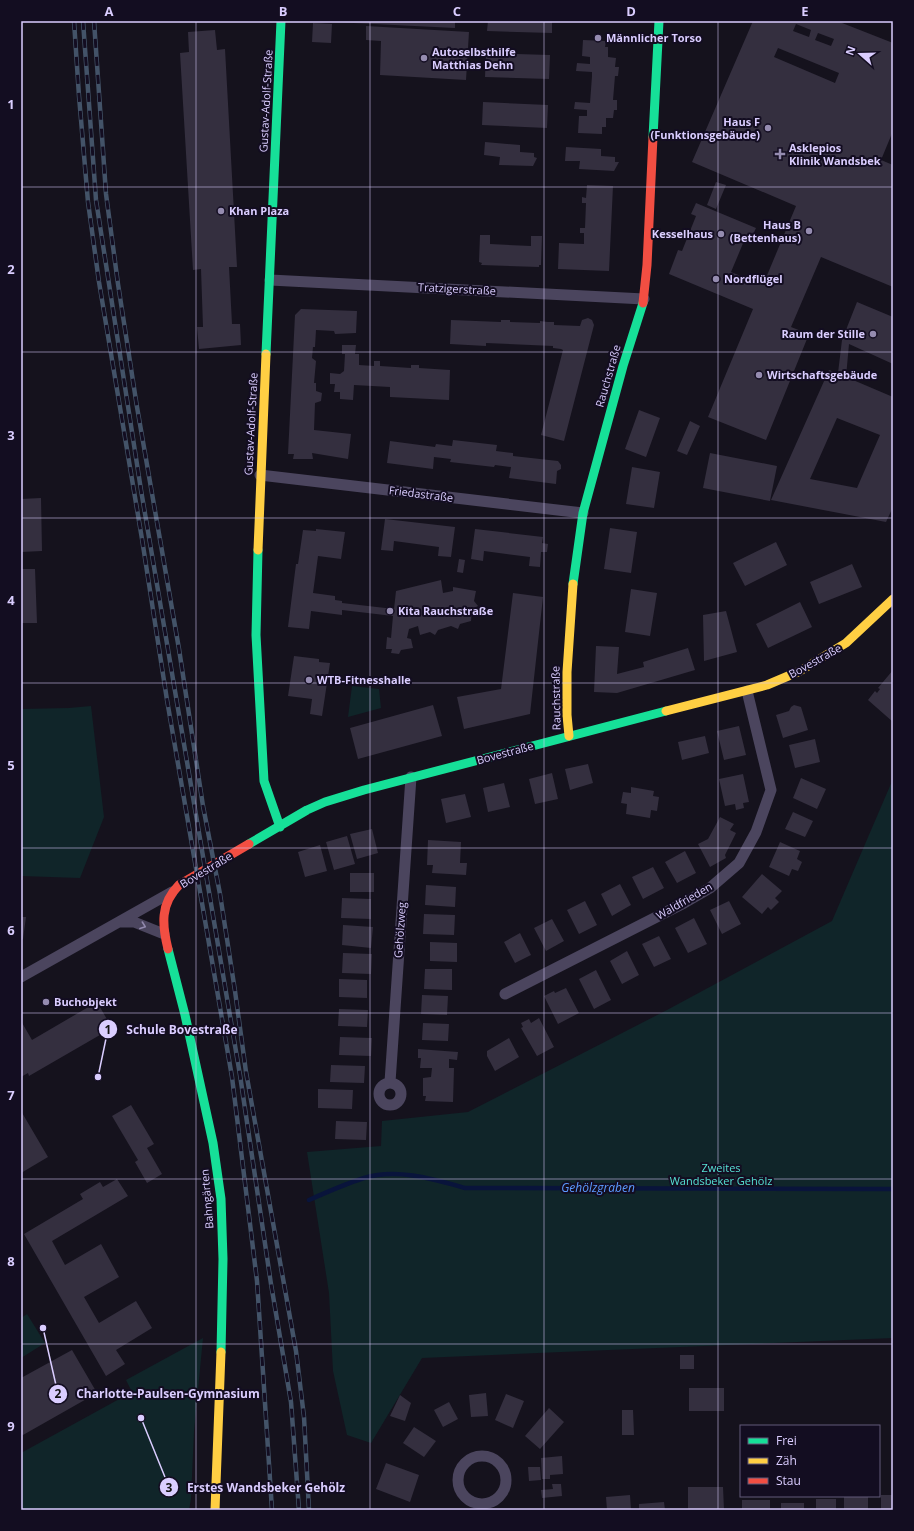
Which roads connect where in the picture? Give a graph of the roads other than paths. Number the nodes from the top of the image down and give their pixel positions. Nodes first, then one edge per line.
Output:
1 (281, 21) edge
2 (659, 21) edge
3 (270, 280) junction
4 (644, 299) junction
5 (260, 475) junction
6 (583, 513) junction
7 (893, 599) edge
8 (747, 691) junction
9 (569, 736) junction
10 (410, 777) junction
11 (280, 827) junction
12 (172, 892) junction
13 (121, 922) junction
14 (164, 934) junction
15 (21, 977) edge
16 (505, 994) dead end
17 (390, 1082) dead end
18 (485, 1507) edge
19 (215, 1510) edge

1 - 3 street, Gustav-Adolf-Straße
2 - 4 street, Rauchstraße
3 - 4 street, Tratzigerstraße
3 - 5 street, Gustav-Adolf-Straße
4 - 6 street, Rauchstraße
5 - 6 street, Friedastraße
5 - 11 street, Gustav-Adolf-Straße
6 - 9 street, Rauchstraße
7 - 8 street, Bovestraße
8 - 9 street, Bovestraße
8 - 16 street, Waldfrieden
9 - 10 street, Bovestraße
10 - 11 street, Bovestraße
10 - 17 street, Gehölzweg
11 - 12 street, Bovestraße
12 - 13 street, Bovestraße
12 - 14 street, Bahngärten
13 -> 14 street
13 - 15 street, Bovestraße
14 - 19 street, Bahngärten
18 - 18 street

